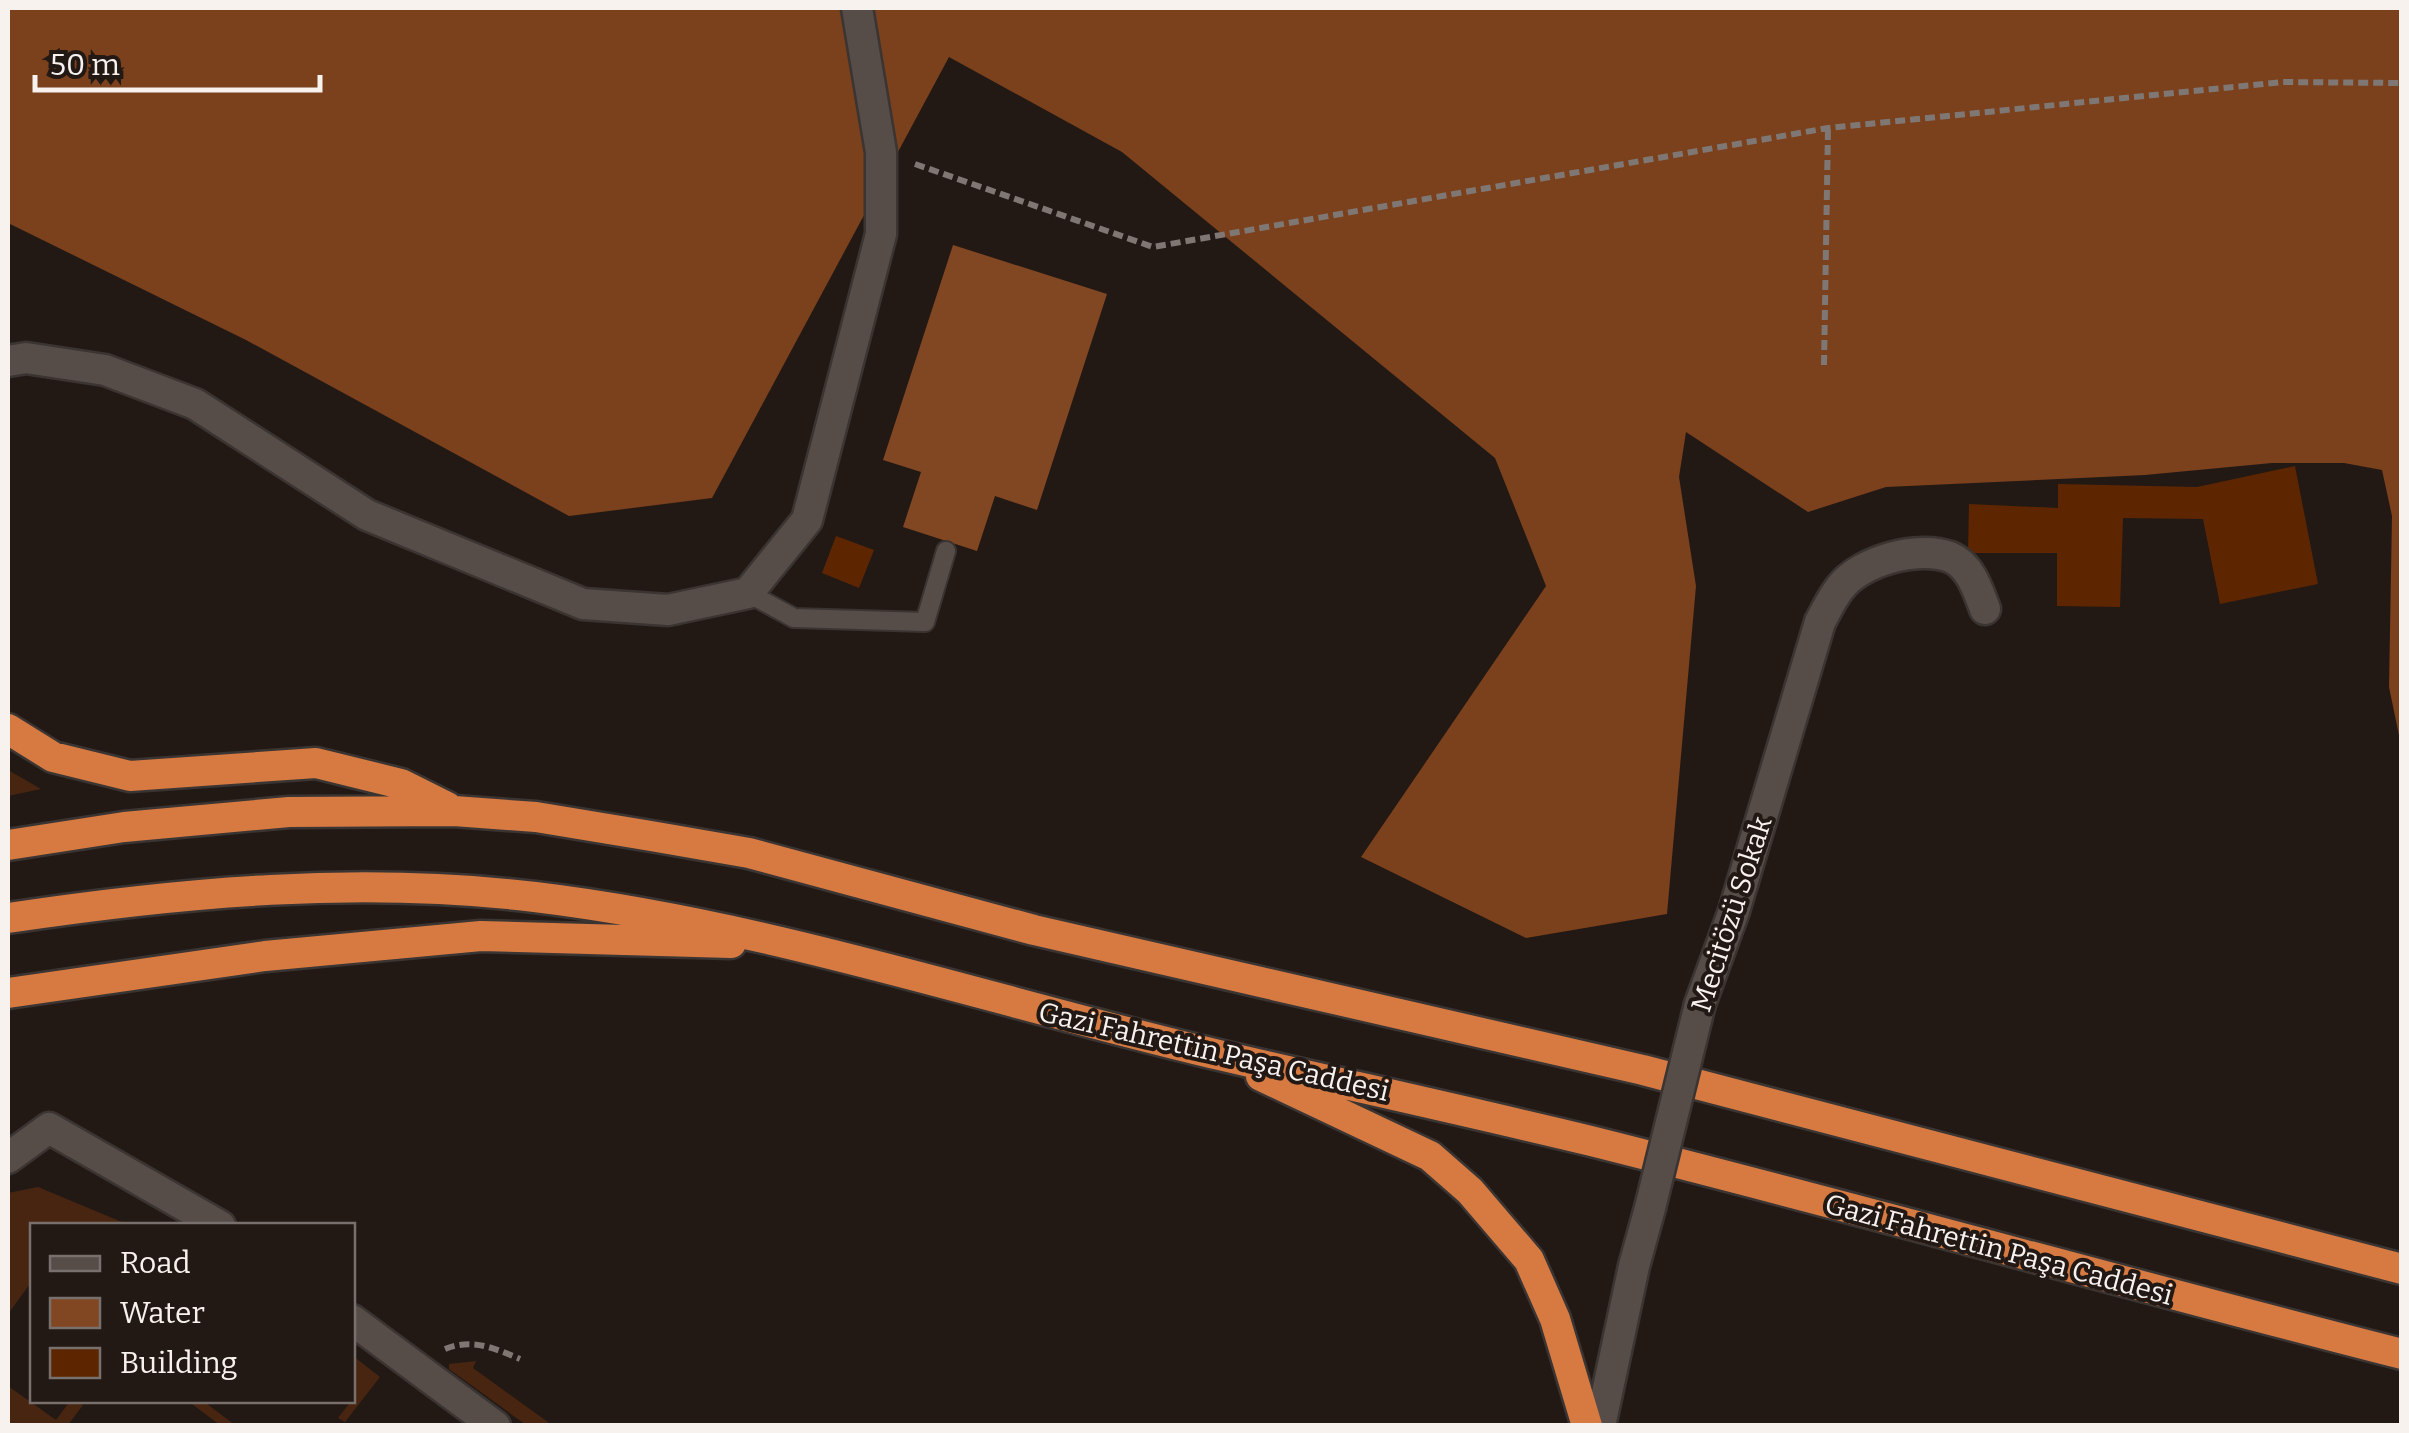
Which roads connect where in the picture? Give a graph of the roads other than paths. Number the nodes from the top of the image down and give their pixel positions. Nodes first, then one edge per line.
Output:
1 (857, 8) edge
2 (8, 361) edge
3 (946, 551) dead end
4 (748, 594) junction
5 (1984, 608) dead end
6 (8, 729) edge
7 (454, 811) junction
8 (8, 844) edge
9 (8, 918) edge
10 (785, 943) junction
11 (8, 992) edge
12 (1223, 1056) junction
13 (8, 1158) edge
14 (215, 1223) edge
15 (2402, 1269) edge
16 (355, 1322) edge
17 (2402, 1354) edge
18 (495, 1426) edge
19 (1586, 1426) edge
20 (1600, 1426) edge

1 - 4 street
2 - 4 street
3 - 4 lane
5 - 20 street, Mecitözü Sokak, bridge
6 - 7 highway
7 - 8 highway
7 - 15 highway
9 - 10 highway, Gazi Fahrettin Paşa Caddesi
10 - 11 highway
10 - 12 highway, Gazi Fahrettin Paşa Caddesi
12 - 17 highway, Gazi Fahrettin Paşa Caddesi
12 - 19 highway
13 - 14 street
16 - 18 street

